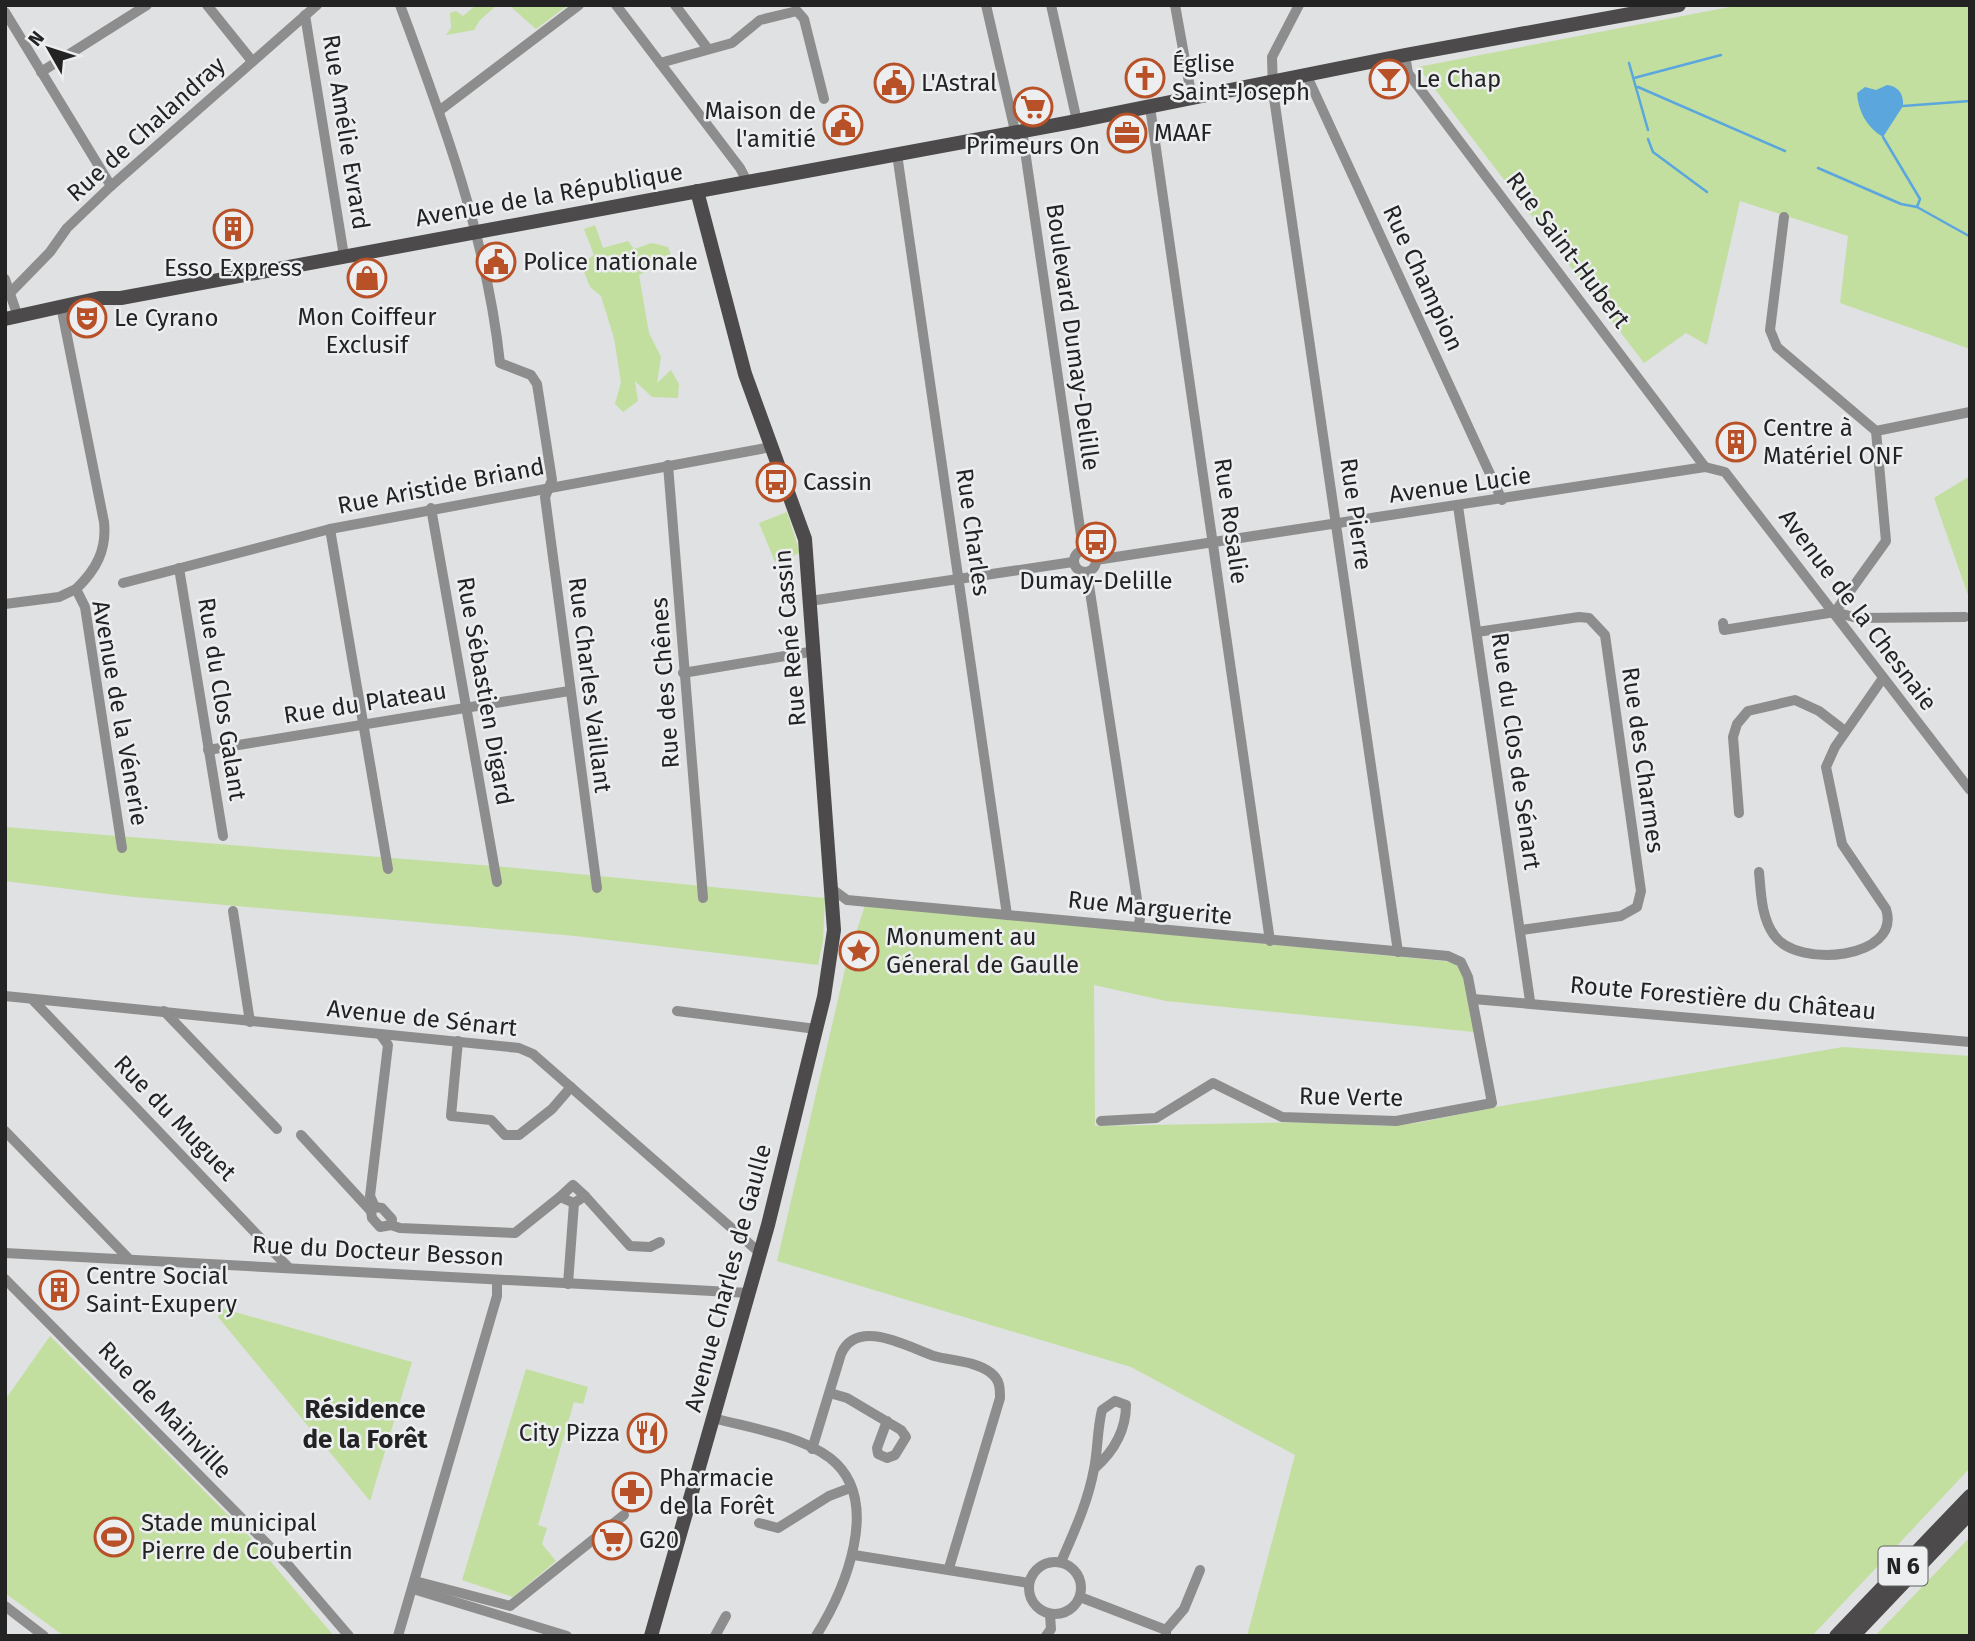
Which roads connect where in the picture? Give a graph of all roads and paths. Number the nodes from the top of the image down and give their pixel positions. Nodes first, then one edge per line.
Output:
1 (147, 5) edge
2 (207, 5) edge
3 (317, 5) edge
4 (400, 5) edge
5 (579, 5) edge
6 (616, 5) edge
7 (675, 5) edge
8 (986, 5) edge
9 (1051, 5) edge
10 (1175, 5) edge
11 (1299, 5) edge
12 (1679, 5) edge
13 (5, 12) edge
14 (306, 15) junction
15 (709, 49) junction
16 (1405, 55) junction
17 (252, 61) junction
18 (660, 63) junction
19 (41, 72) junction
20 (1306, 74) junction
21 (1273, 82) junction
22 (824, 99) dead end
23 (1192, 99) junction
24 (1150, 107) junction
25 (439, 111) junction
26 (1077, 121) junction
27 (1018, 130) junction
28 (897, 154) junction
29 (748, 183) junction
30 (111, 186) junction
31 (697, 191) junction
32 (1784, 217) dead end
33 (475, 231) junction
34 (344, 256) junction
35 (5, 279) edge
36 (11, 292) junction
37 (61, 306) junction
38 (12, 318) edge
39 (1970, 412) edge
40 (1876, 430) junction
41 (771, 447) junction
42 (668, 465) junction
43 (1705, 467) junction
44 (549, 488) junction
45 (1502, 500) junction
46 (1458, 506) junction
47 (431, 508) junction
48 (1336, 524) junction
49 (330, 528) junction
50 (1213, 542) junction
51 (1083, 549) junction
52 (1096, 560) junction
53 (1073, 562) junction
54 (179, 568) junction
55 (1087, 572) junction
56 (959, 580) junction
57 (123, 583) dead end
58 (76, 589) junction
59 (810, 601) junction
60 (5, 604) edge
61 (1835, 612) junction
62 (1965, 617) dead end
63 (1723, 623) dead end
64 (1478, 632) junction
65 (815, 651) junction
66 (683, 673) junction
67 (1883, 678) junction
68 (569, 691) junction
69 (468, 708) junction
70 (363, 724) junction
71 (1845, 731) junction
72 (208, 750) junction
73 (1970, 790) edge
74 (1738, 813) dead end
75 (223, 836) dead end
76 (122, 848) dead end
77 (388, 869) dead end
78 (1759, 872) dead end
79 (497, 882) dead end
80 (597, 888) dead end
81 (832, 889) junction
82 (703, 898) dead end
83 (847, 900) junction
84 (233, 911) dead end
85 (1007, 915) junction
86 (1139, 927) junction
87 (834, 930) junction
88 (1521, 930) junction
89 (1270, 941) junction
90 (1398, 952) junction
91 (5, 996) edge
92 (32, 999) junction
93 (1473, 999) junction
94 (1530, 1001) junction
95 (164, 1011) junction
96 (677, 1011) dead end
97 (250, 1022) junction
98 (816, 1029) junction
99 (380, 1034) junction
100 (458, 1041) junction
101 (1970, 1042) edge
102 (571, 1087) junction
103 (1101, 1121) dead end
104 (277, 1129) dead end
105 (5, 1131) edge
106 (300, 1135) dead end
107 (559, 1198) junction
108 (580, 1200) junction
109 (373, 1209) junction
110 (660, 1241) dead end
111 (760, 1253) junction
112 (5, 1254) edge
113 (128, 1258) junction
114 (288, 1267) junction
115 (497, 1280) junction
116 (7, 1284) edge
117 (568, 1284) junction
118 (749, 1293) junction
119 (830, 1393) junction
120 (713, 1418) junction
121 (887, 1421) dead end
122 (813, 1449) junction
123 (1095, 1468) junction
124 (850, 1488) junction
125 (1970, 1496) edge
126 (1970, 1513) edge
127 (624, 1516) dead end
128 (759, 1523) dead end
129 (853, 1555) junction
130 (1060, 1562) junction
131 (949, 1568) junction
132 (1200, 1570) dead end
133 (1028, 1583) junction
134 (414, 1585) junction
135 (1080, 1597) junction
136 (5, 1606) edge
137 (1050, 1615) junction
138 (726, 1616) dead end
139 (1166, 1633) edge
140 (44, 1636) edge
141 (349, 1636) edge
142 (398, 1636) edge
143 (567, 1636) edge
144 (651, 1636) edge
145 (715, 1636) edge
146 (816, 1636) edge
147 (1046, 1636) edge
148 (1836, 1636) edge
149 (1853, 1636) edge

1 - 19 street
2 - 17 street
3 - 14 street, Rue de Chalandray
4 - 25 street
5 - 25 street
6 - 18 street
7 - 15 street
8 - 27 street, Boulevard Dumay-Delille
9 - 26 street
10 - 23 street
11 - 21 street, Rue Pierre
12 - 16 main road, Avenue de la République
13 - 19 street
14 - 17 street, Rue de Chalandray
14 - 34 street, Rue Amélie Evrard
15 - 18 street
15 - 22 street
16 - 20 main road, Avenue de la République
16 - 43 street, Rue Saint-Hubert
17 - 30 street, Rue de Chalandray
18 - 29 street
19 - 30 street
20 - 21 main road, Avenue de la République
20 - 45 street, Rue Champion
21 - 23 main road, Avenue de la République
21 - 48 street, Rue Pierre
23 - 24 main road, Avenue de la République
24 - 26 main road, Avenue de la République
24 - 50 street, Rue Rosalie
25 - 33 street
26 - 27 main road, Avenue de la République
27 - 28 main road, Avenue de la République
27 - 51 street, Boulevard Dumay-Delille
28 - 29 main road, Avenue de la République
28 - 56 street, Rue Charles
29 - 31 main road, Avenue de la République
30 - 36 street, Rue de Chalandray
31 - 33 main road, Avenue de la République
31 - 41 main road, Rue René Cassin
32 - 40 street
33 - 34 main road, Avenue de la République
33 - 44 street, Rue Charles Vaillant
34 - 37 main road, Avenue de la République
35 - 36 street
36 - 38 street
37 - 38 main road, Avenue de la République
37 - 58 street, Avenue de la Vénerie
39 - 40 street
40 - 61 street
41 - 42 street, Rue Aristide Briand
41 - 59 main road, Rue René Cassin
42 - 44 street, Rue Aristide Briand
42 - 66 street, Rue des Chênes
43 - 45 street, Avenue Lucie
43 - 61 street, Avenue de la Chesnaie
44 - 47 street, Rue Aristide Briand
44 - 68 street, Rue Charles Vaillant
45 - 46 street, Avenue Lucie
46 - 48 street, Avenue Lucie
46 - 64 street, Rue du Clos de Sénart
47 - 49 street, Rue Aristide Briand
47 - 69 street, Rue Sébastien Digard
48 - 50 street, Avenue Lucie
48 - 90 street, Rue Pierre
49 - 54 street, Rue Aristide Briand
49 - 70 street
50 - 52 street, Avenue Lucie
50 - 89 street, Rue Rosalie
51 - 52 street
51 - 53 street
52 - 55 street
53 - 55 street
53 - 56 street
54 - 57 street, Rue Aristide Briand
54 - 72 street, Rue du Clos Galant
55 - 86 street
56 - 59 street
56 - 85 street, Rue Charles
58 - 60 street
58 - 76 street, Avenue de la Vénerie
59 - 65 main road, Rue René Cassin
61 - 62 street
61 - 63 street
61 - 67 street, Avenue de la Chesnaie
64 - 88 street, Rue du Clos de Sénart
64 - 88 street, Rue des Charmes
65 - 66 street
65 - 81 main road, Rue René Cassin
66 - 82 street, Rue des Chênes
67 - 71 street
67 - 73 street, Avenue de la Chesnaie
68 - 69 street, Rue du Plateau
68 - 80 street, Rue Charles Vaillant
69 - 70 street, Rue du Plateau
69 - 79 street, Rue Sébastien Digard
70 - 72 street, Rue du Plateau
70 - 77 street
71 - 74 street
71 - 78 street
72 - 75 street, Rue du Clos Galant
81 - 83 street
81 - 87 main road, Rue René Cassin
83 - 85 street, Rue Marguerite
83 - 87 street
84 - 97 street
85 - 86 street, Rue Marguerite
86 - 89 street, Rue Marguerite
87 - 98 main road, Avenue Charles de Gaulle
88 - 94 street, Rue du Clos de Sénart
89 - 90 street, Rue Marguerite
90 - 93 street, Rue Marguerite
91 - 92 street, Avenue de Sénart
92 - 95 street, Avenue de Sénart
92 - 114 street, Rue du Muguet
93 - 94 street, Route Forestière du Château
93 - 103 street, Rue Verte
94 - 101 street, Route Forestière du Château
95 - 97 street, Avenue de Sénart
95 - 104 street
96 - 98 street
97 - 99 street, Avenue de Sénart
98 - 111 main road, Avenue Charles de Gaulle
99 - 100 street, Avenue de Sénart
99 - 109 street
100 - 102 street, Avenue de Sénart
100 - 102 street
102 - 111 street, Avenue de Sénart
105 - 113 street
106 - 109 street
107 - 108 street
107 - 108 street
107 - 109 street
108 - 110 street
108 - 117 street
111 - 118 main road, Avenue Charles de Gaulle
112 - 113 street, Rue du Docteur Besson
113 - 114 street, Rue du Docteur Besson
114 - 115 street, Rue du Docteur Besson
115 - 117 street, Rue du Docteur Besson
115 - 134 street
116 - 141 street, Rue de Mainville
117 - 118 street, Rue du Docteur Besson
118 - 120 main road, Avenue Charles de Gaulle
119 - 121 street
119 - 122 street
119 - 131 street
120 - 122 street
120 - 144 main road, Avenue Charles de Gaulle
122 - 124 street
123 - 123 street
123 - 130 street
124 - 128 street
124 - 129 street
125 - 148 main road, N 6
126 - 149 main road, N 6
127 - 134 street
129 - 131 street
129 - 146 street
130 - 133 street
130 - 135 street
131 - 133 street
132 - 139 street
133 - 137 street
134 - 142 street
134 - 143 street
135 - 137 street
135 - 139 street
136 - 140 street
137 - 147 street
138 - 145 street

